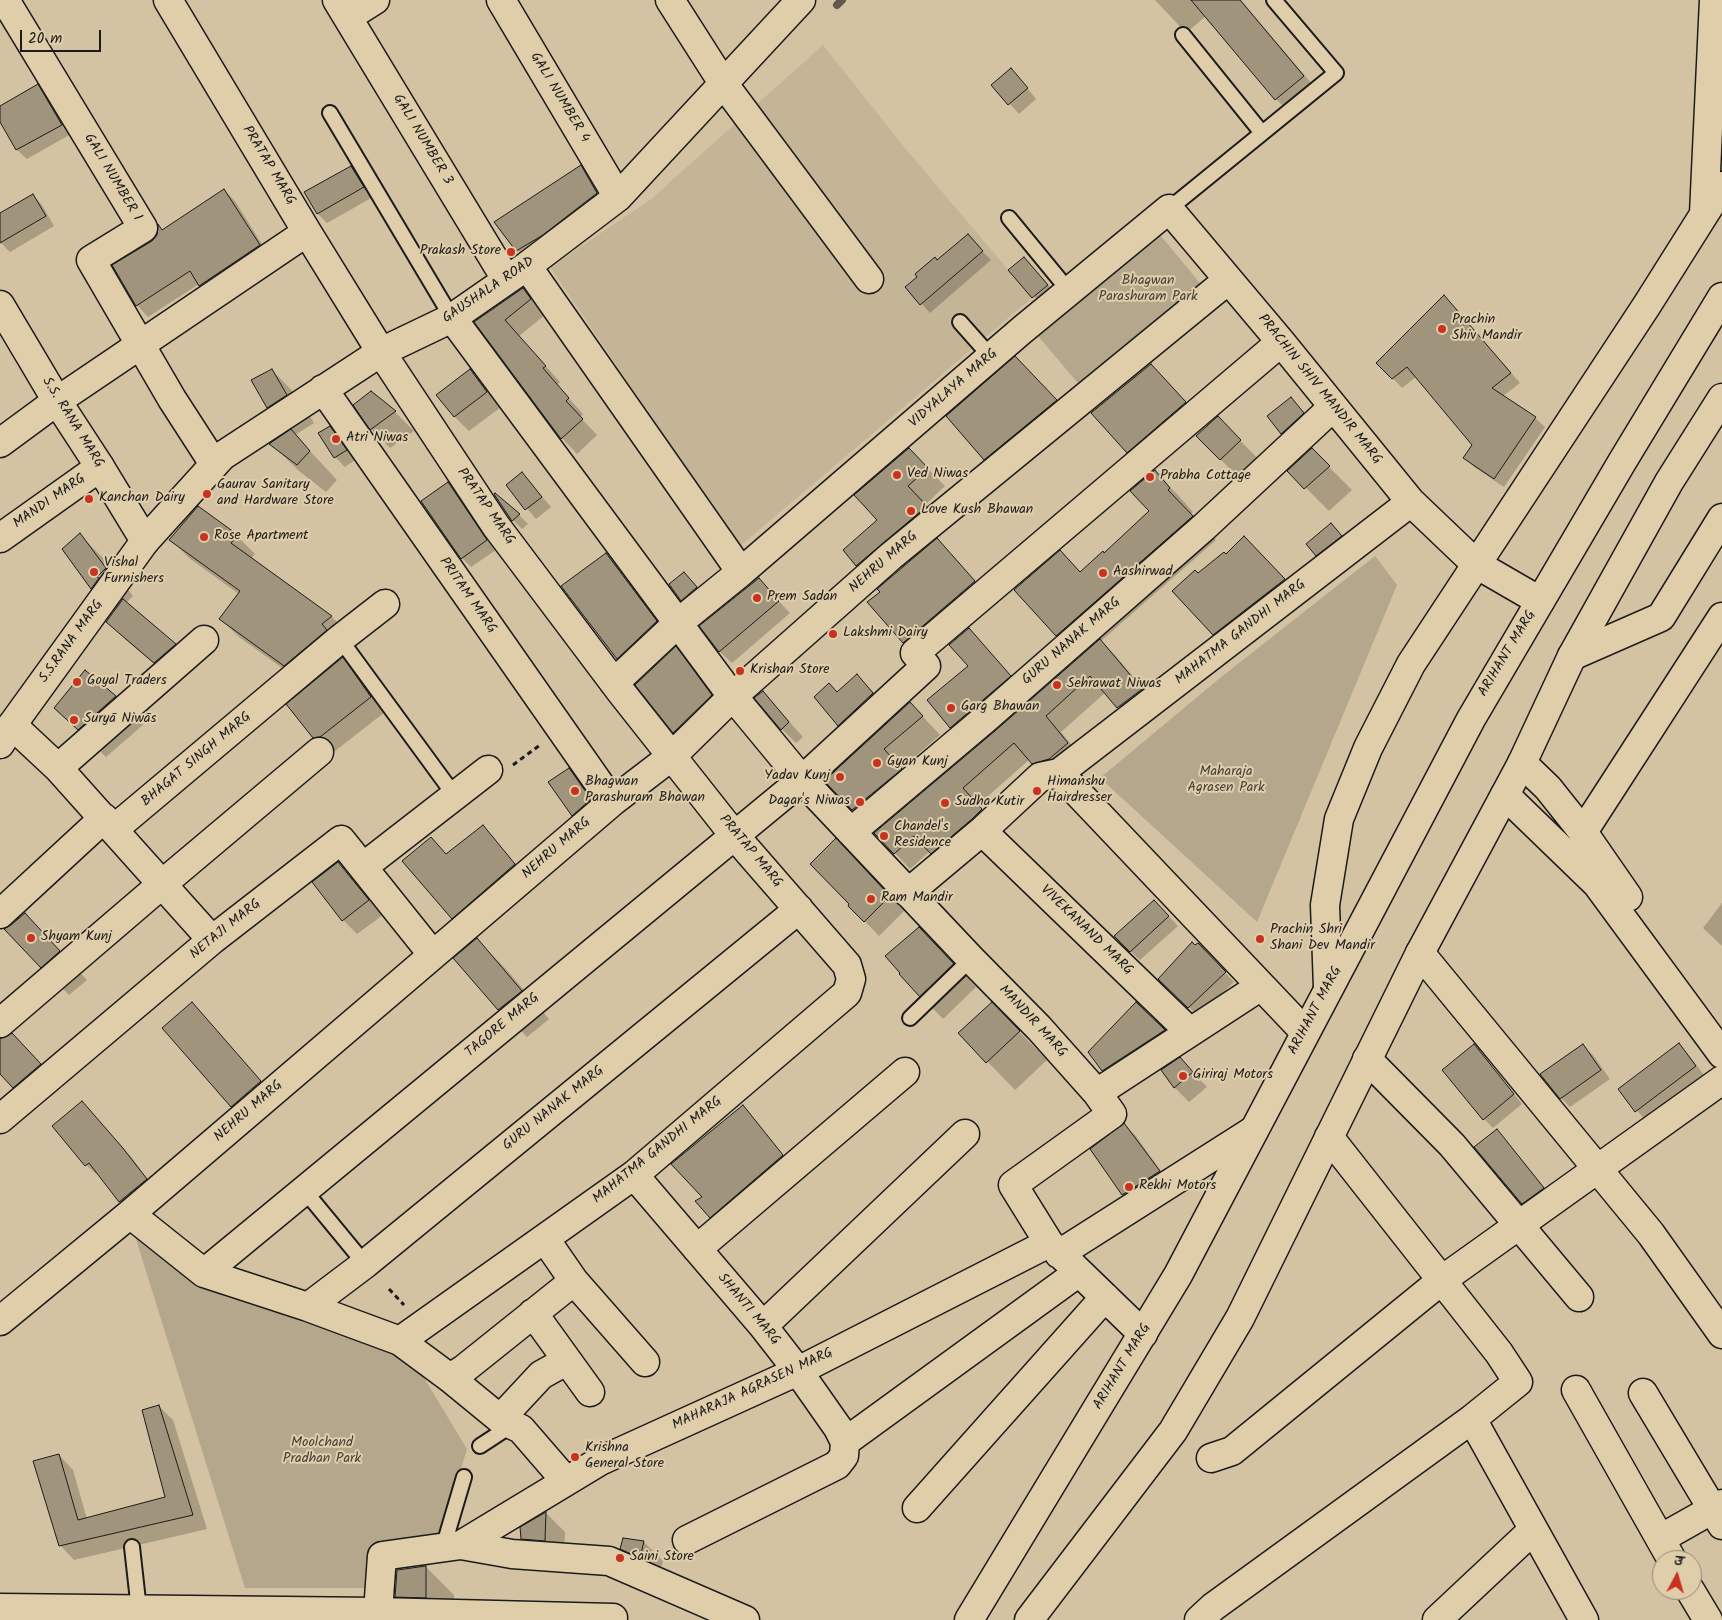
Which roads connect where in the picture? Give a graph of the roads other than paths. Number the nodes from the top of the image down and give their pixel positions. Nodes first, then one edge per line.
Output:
1 (6, 0) edge
2 (168, 0) edge
3 (375, 0) edge
4 (501, 0) edge
5 (670, 0) edge
6 (801, 0) edge
7 (1274, 0) edge
8 (1714, 0) edge
9 (343, 8) edge
10 (1183, 35) dead end
11 (723, 83) junction
12 (330, 113) dead end
13 (1262, 133) junction
14 (1722, 186) edge
15 (618, 197) junction
16 (1169, 209) junction
17 (1704, 215) junction
18 (1009, 218) dead end
19 (307, 232) junction
20 (517, 272) junction
21 (869, 279) dead end
22 (1228, 280) junction
23 (1069, 291) junction
24 (1722, 297) edge
25 (452, 318) junction
26 (4, 319) edge
27 (960, 322) dead end
28 (1280, 342) junction
29 (141, 345) junction
30 (380, 352) junction
31 (991, 357) junction
32 (323, 389) junction
33 (1722, 398) edge
34 (57, 401) junction
35 (1332, 406) junction
36 (0, 443) edge
37 (214, 464) junction
38 (100, 467) junction
39 (1411, 502) junction
40 (1722, 518) edge
41 (0, 538) edge
42 (145, 541) junction
43 (1476, 564) junction
44 (741, 572) junction
45 (1540, 601) junction
46 (385, 604) dead end
47 (1722, 617) edge
48 (678, 623) junction
49 (340, 639) junction
50 (204, 640) dead end
51 (1572, 656) junction
52 (614, 682) junction
53 (733, 696) junction
54 (6, 734) edge
55 (319, 752) dead end
56 (672, 756) junction
57 (1522, 764) junction
58 (58, 768) junction
59 (488, 770) road end
60 (1058, 773) junction
61 (802, 780) junction
62 (1504, 795) junction
63 (455, 796) junction
64 (612, 802) junction
65 (109, 824) junction
66 (982, 831) junction
67 (852, 832) junction
68 (1583, 832) junction
69 (734, 835) junction
70 (363, 867) junction
71 (161, 885) junction
72 (908, 892) junction
73 (798, 908) junction
74 (0, 914) edge
75 (212, 940) junction
76 (1420, 953) junction
77 (433, 955) junction
78 (971, 959) junction
79 (851, 979) joint
80 (1261, 986) junction
81 (1328, 988) junction
82 (910, 1018) dead end
83 (0, 1023) edge
84 (1722, 1031) edge
85 (1190, 1032) junction
86 (1305, 1032) junction
87 (1722, 1054) edge
88 (1366, 1059) junction
89 (905, 1072) dead end
90 (1722, 1080) edge
91 (1097, 1093) junction
92 (0, 1119) edge
93 (1254, 1130) junction
94 (965, 1134) dead end
95 (1329, 1137) junction
96 (1598, 1169) junction
97 (634, 1175) junction
98 (304, 1190) junction
99 (130, 1214) junction
100 (1519, 1225) junction
101 (545, 1239) junction
102 (697, 1249) junction
103 (1062, 1256) junction
104 (365, 1264) junction
105 (204, 1273) junction
106 (1442, 1280) junction
107 (574, 1281) junction
108 (1104, 1297) junction
109 (1580, 1297) dead end
110 (308, 1307) junction
111 (533, 1313) junction
112 (0, 1321) edge
113 (763, 1326) junction
114 (1143, 1334) junction
115 (1722, 1334) edge
116 (400, 1341) junction
117 (566, 1360) junction
118 (645, 1362) dead end
119 (798, 1370) junction
120 (450, 1378) junction
121 (1576, 1390) dead end
122 (590, 1392) dead end
123 (1643, 1392) dead end
124 (1472, 1419) junction
125 (506, 1422) junction
126 (845, 1442) junction
127 (480, 1446) dead end
128 (1211, 1458) dead end
129 (464, 1477) dead end
130 (566, 1480) junction
131 (917, 1508) dead end
132 (1719, 1513) edge
133 (1533, 1530) junction
134 (687, 1540) dead end
135 (452, 1546) junction
136 (132, 1547) dead end
137 (1666, 1550) edge
138 (1696, 1600) edge
139 (0, 1608) edge
140 (139, 1610) junction
141 (613, 1611) edge
142 (378, 1612) junction
143 (238, 1616) edge
144 (326, 1616) edge
145 (1212, 1616) edge
146 (1577, 1617) edge
147 (746, 1620) edge
148 (969, 1620) edge
149 (1029, 1620) edge
150 (1437, 1620) edge
151 (1708, 1620) edge

1 - 29 street, GALI NUMBER 1
2 - 19 street, PRATAP MARG
3 - 9 street
4 - 15 street, GALI NUMBER 4
5 - 11 street
6 - 11 street, GAUSHALA ROAD
7 - 13 lane
8 - 17 street
9 - 20 street, GALI NUMBER 3
10 - 13 lane
11 - 15 street, GAUSHALA ROAD
11 - 21 street
12 - 25 lane
13 - 16 lane
14 - 17 street
15 - 20 street, GAUSHALA ROAD
16 - 22 street, PRACHIN SHIV MANDIR MARG
16 - 23 street, VIDYALAYA MARG
17 - 43 street
18 - 23 lane
19 - 29 street
19 - 30 street, PRATAP MARG
20 - 25 street, GAUSHALA ROAD
20 - 44 street, GALI NUMBER 3
22 - 28 street, PRACHIN SHIV MANDIR MARG
22 - 53 street, NEHRU MARG
23 - 31 street, VIDYALAYA MARG
24 - 45 street, ARIHANT MARG
25 - 30 street, GAUSHALA ROAD
25 - 48 street, MANDIR MARG
26 - 34 street, S.S. RANA MARG
27 - 31 lane
28 - 35 street, PRACHIN SHIV MANDIR MARG
28 - 61 street, TAGORE MARG
29 - 34 street
29 - 37 street, GALI NUMBER 1
30 - 32 street, GAUSHALA ROAD
30 - 52 street, PRATAP MARG
31 - 44 street, VIDYALAYA MARG
32 - 37 street, GAUSHALA ROAD
32 - 64 street, PRITAM MARG
33 - 51 street
34 - 36 street
34 - 38 street, S.S. RANA MARG
35 - 39 street, PRACHIN SHIV MANDIR MARG
35 - 67 street, GURU NANAK MARG
37 - 42 street, GAUSHALA ROAD
38 - 41 street, MANDI MARG
38 - 42 street, S.S. RANA MARG
39 - 43 street, PRACHIN SHIV MANDIR MARG
39 - 60 street, MAHATMA GANDHI MARG
40 - 51 street
42 - 54 street, S.S.RANA MARG
43 - 45 street, PRACHIN SHIV MANDIR MARG
43 - 81 street
44 - 48 street, VIDYALAYA MARG
45 - 81 street, ARIHANT MARG
46 - 49 street, BHAGAT SINGH MARG
47 - 68 street
48 - 52 street, VIDYALAYA MARG
48 - 53 street, MANDIR MARG
49 - 63 lane
49 - 65 street, BHAGAT SINGH MARG
50 - 58 street
51 - 57 street
52 - 56 street, PRATAP MARG
53 - 56 street, NEHRU MARG
53 - 61 street, MANDIR MARG
54 - 58 street
55 - 71 street
56 - 64 street, NEHRU MARG
56 - 69 street, PRATAP MARG
57 - 62 street
57 - 68 street
58 - 65 street
59 - 63 street
60 - 66 street, MAHATMA GANDHI MARG
60 - 80 street
61 - 67 street, MANDIR MARG
61 - 69 street, TAGORE MARG
62 - 76 street
62 - 87 street
63 - 70 street
64 - 77 street, NEHRU MARG
65 - 71 street
65 - 74 street, BHAGAT SINGH MARG
66 - 72 street, MAHATMA GANDHI MARG
66 - 85 street, VIVEKANAND MARG
67 - 72 street, MANDIR MARG
68 - 84 street
69 - 73 street, PRATAP MARG
69 - 98 street, TAGORE MARG
70 - 75 street, NETAJI MARG
70 - 77 street, NETAJI MARG
71 - 75 street
71 - 83 street
72 - 78 street, MANDIR MARG
73 - 79 street, PRATAP MARG
73 - 104 street, GURU NANAK MARG
75 - 92 street, NETAJI MARG
76 - 88 street
76 - 96 street
77 - 99 street, NEHRU MARG
78 - 82 lane
78 - 91 street, MANDIR MARG
79 - 97 street, MAHATMA GANDHI MARG
80 - 85 street
80 - 86 street
81 - 86 street, ARIHANT MARG
85 - 91 street
86 - 93 street, ARIHANT MARG
88 - 95 street
88 - 100 street
89 - 102 street
90 - 96 street
91 - 103 street, MANDIR MARG
93 - 103 street
93 - 114 street, ARIHANT MARG
94 - 113 street
95 - 106 street
95 - 149 street
96 - 100 street
96 - 115 street
97 - 101 street, MAHATMA GANDHI MARG
97 - 102 street, SHANTI MARG
98 - 104 lane
98 - 105 street, TAGORE MARG
99 - 105 street
99 - 112 street, NEHRU MARG
100 - 106 street
100 - 109 street
101 - 107 street
101 - 116 street, MAHATMA GANDHI MARG
102 - 113 street, SHANTI MARG
103 - 108 street, MANDIR MARG
103 - 119 street, MAHARAJA AGRASEN MARG
103 - 126 street
104 - 110 street, GURU NANAK MARG
105 - 110 street
106 - 124 street
106 - 128 street
107 - 111 street
107 - 118 street
108 - 114 street, MANDIR MARG
108 - 131 street
110 - 116 street
111 - 117 street
111 - 120 street
113 - 119 street, SHANTI MARG
114 - 148 street, ARIHANT MARG
116 - 120 street
117 - 122 street
117 - 125 street
119 - 126 street, SHANTI MARG
119 - 130 street, MAHARAJA AGRASEN MARG
120 - 125 street
121 - 137 street
123 - 132 street
124 - 133 street
124 - 145 street
125 - 127 lane
125 - 130 street
126 - 134 street
129 - 135 lane
130 - 135 street, MAHARAJA AGRASEN MARG
132 - 137 street
133 - 146 street
133 - 150 street
135 - 142 street
135 - 147 street
136 - 140 lane
138 - 151 street
139 - 140 street
140 - 143 street
141 - 142 street
142 - 144 street
143 - 144 street

